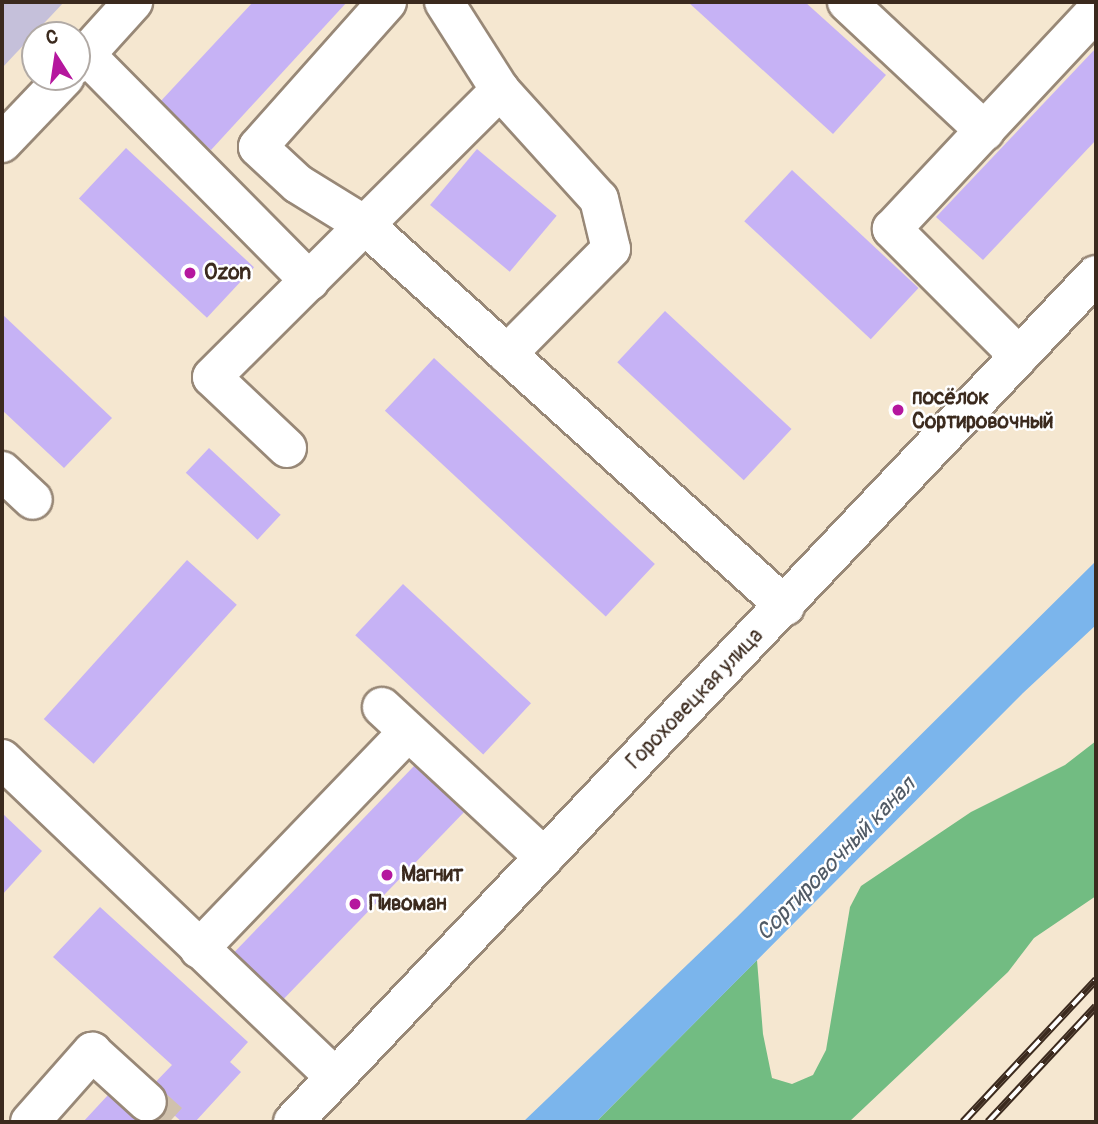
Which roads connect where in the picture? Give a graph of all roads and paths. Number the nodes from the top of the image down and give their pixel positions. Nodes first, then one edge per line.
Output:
1 (133, 2) edge
2 (387, 2) edge
3 (444, 2) edge
4 (847, 2) edge
5 (1096, 11) edge
6 (91, 48) edge
7 (91, 79) edge
8 (500, 90) junction
9 (51, 91) edge
10 (985, 131) junction
11 (2, 143) edge
12 (366, 226) junction
13 (1096, 275) edge
14 (310, 281) junction
15 (508, 354) junction
16 (1019, 356) junction
17 (287, 448) dead end
18 (2, 471) edge
19 (33, 500) dead end
20 (785, 606) junction
21 (2, 759) edge
22 (544, 857) junction
23 (199, 949) junction
24 (335, 1077) junction
25 (162, 1115) tunnel mouth
26 (30, 1122) edge
27 (293, 1122) edge

1 - 6 street
2 - 12 street
3 - 8 street
4 - 10 street
5 - 10 street
7 - 14 street
8 - 12 street
8 - 15 street
9 - 11 street
10 - 16 street
12 - 14 street
12 - 15 street
13 - 16 street, Гороховецкая улица
14 - 17 street
15 - 20 street
16 - 20 street, Гороховецкая улица
18 - 19 street
20 - 22 street, Гороховецкая улица
21 - 23 street
22 - 23 street
22 - 24 street, Гороховецкая улица
23 - 24 street
24 - 27 street, Гороховецкая улица
25 - 26 street

